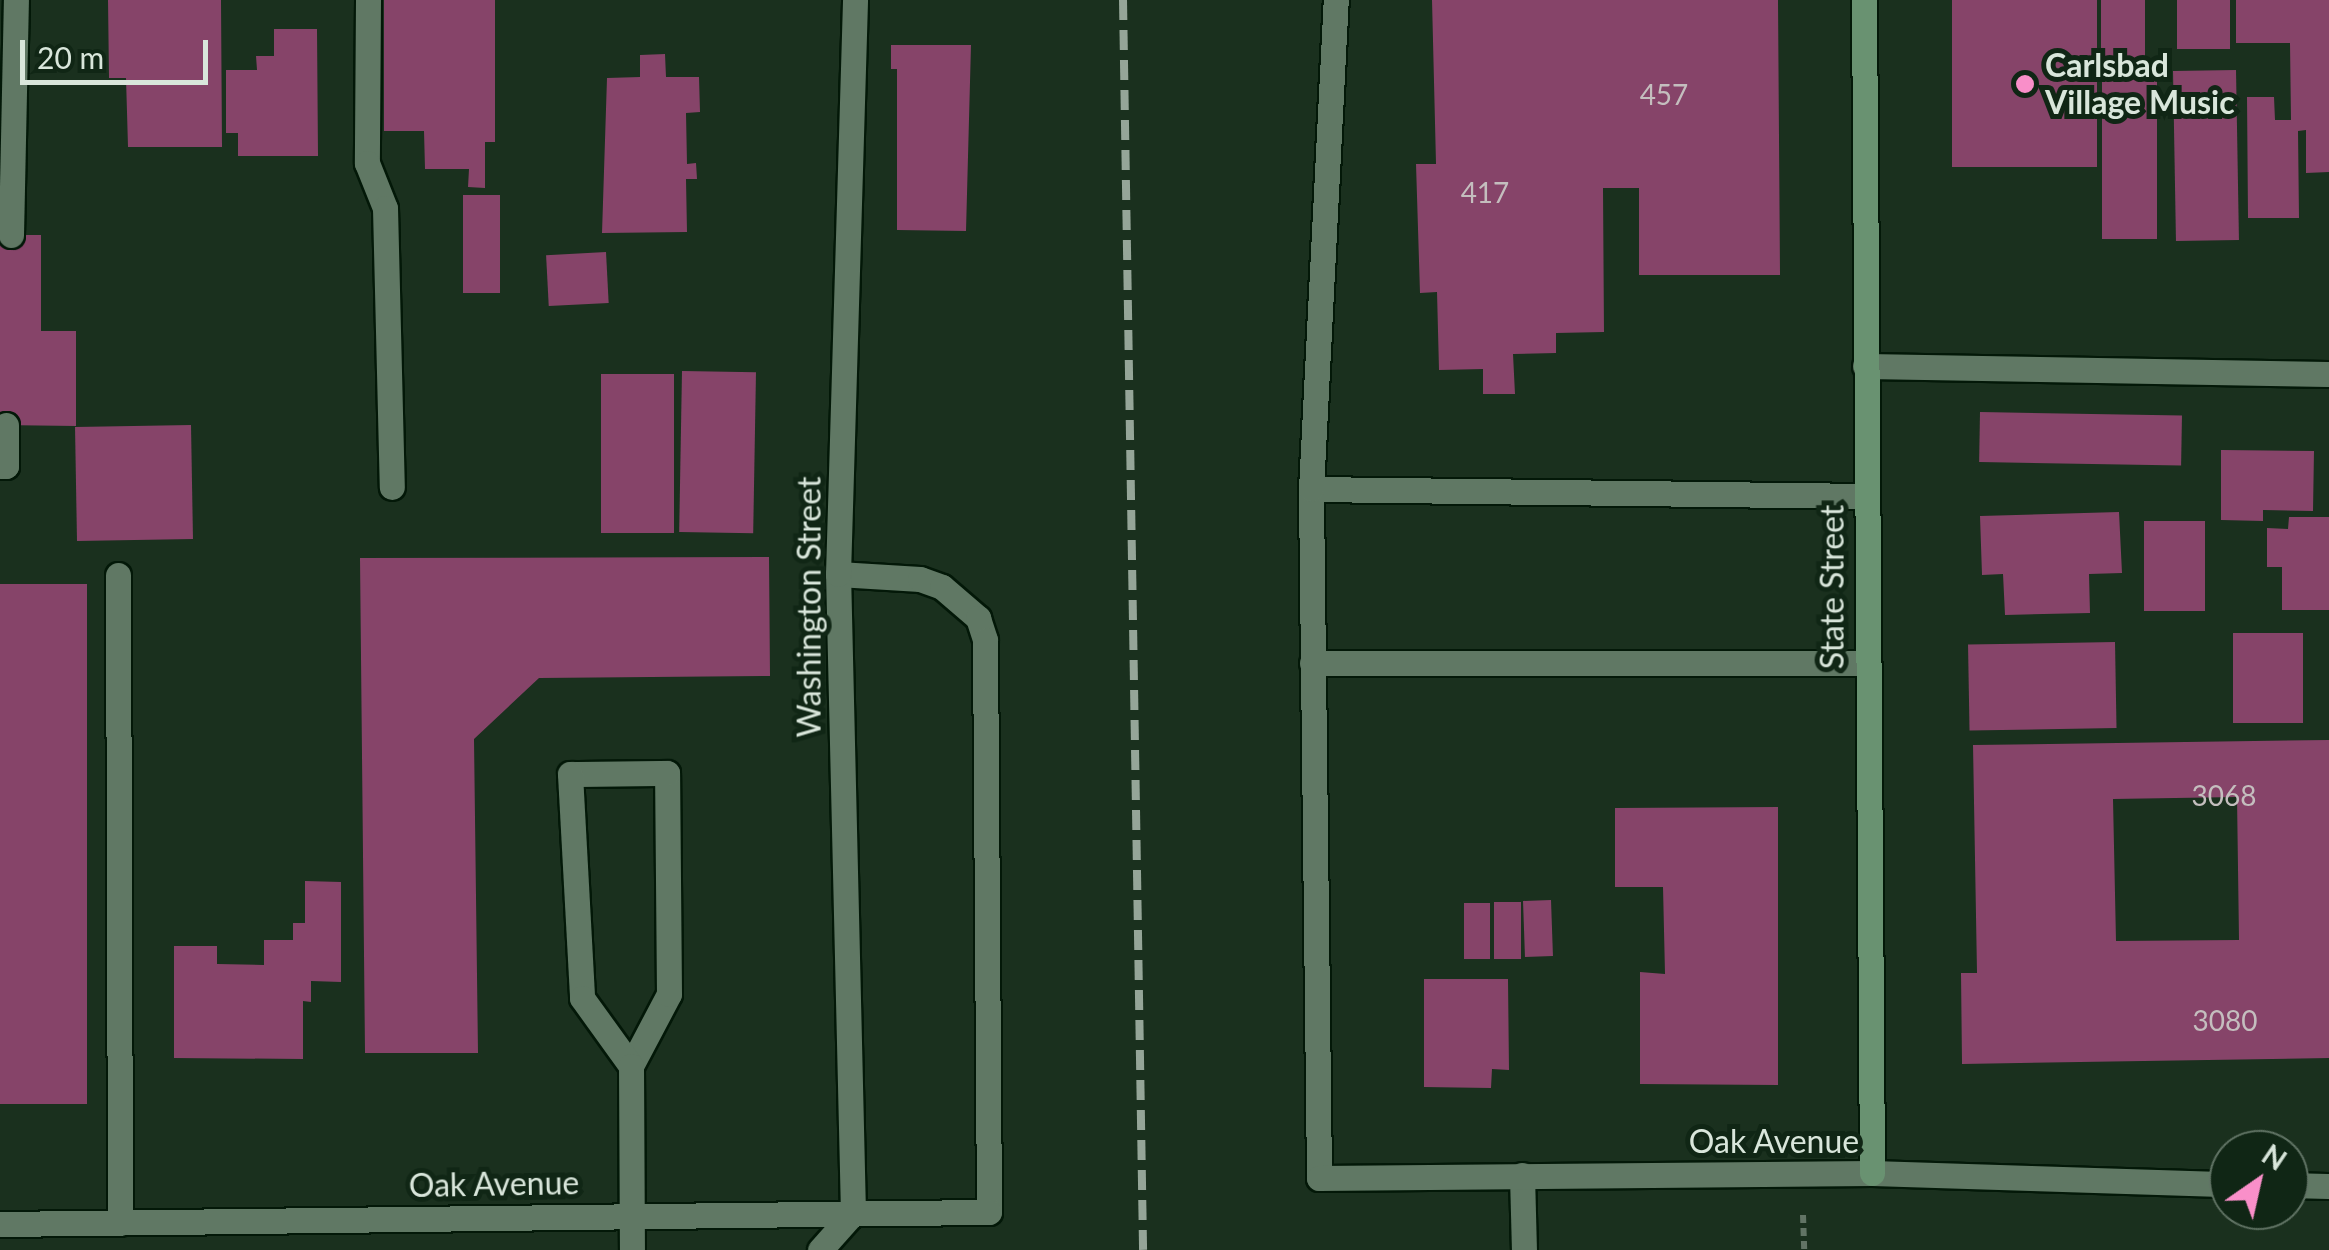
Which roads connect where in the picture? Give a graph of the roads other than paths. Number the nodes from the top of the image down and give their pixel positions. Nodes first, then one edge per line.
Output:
1 (16, 0) edge
2 (368, 0) edge
3 (855, 0) edge
4 (1336, 0) edge
5 (1864, 0) edge
6 (11, 236) dead end
7 (1865, 366) junction
8 (2329, 374) edge
9 (6, 425) dead end
10 (0, 466) edge
11 (392, 487) dead end
12 (1311, 488) junction
13 (1865, 496) junction
14 (838, 574) junction
15 (118, 575) dead end
16 (1312, 663) junction
17 (1864, 663) junction
18 (631, 1066) junction
19 (1872, 1173) junction
20 (1522, 1175) junction
21 (2209, 1183) edge
22 (853, 1213) junction
23 (633, 1215) junction
24 (120, 1222) junction
25 (0, 1224) edge
26 (632, 1250) edge
27 (820, 1250) edge
28 (1524, 1250) edge

1 - 6 street
2 - 11 street
3 - 14 street, Washington Street
4 - 12 street
5 - 7 street, State Street
7 - 8 street
7 - 13 street, State Street
9 - 10 street
12 - 13 street
12 - 16 street
13 - 17 street, State Street
14 - 22 street, Washington Street
14 - 22 street, Oak Avenue
15 - 24 street
16 - 17 street
16 - 20 street, Oak Avenue
17 - 19 street, State Street
18 - 18 street
18 - 23 street
19 - 20 street, Oak Avenue
19 - 21 street, Oak Avenue
20 - 28 street
22 - 23 street, Oak Avenue
22 - 27 street
23 - 24 street, Oak Avenue
23 - 26 street
24 - 25 street, Oak Avenue

